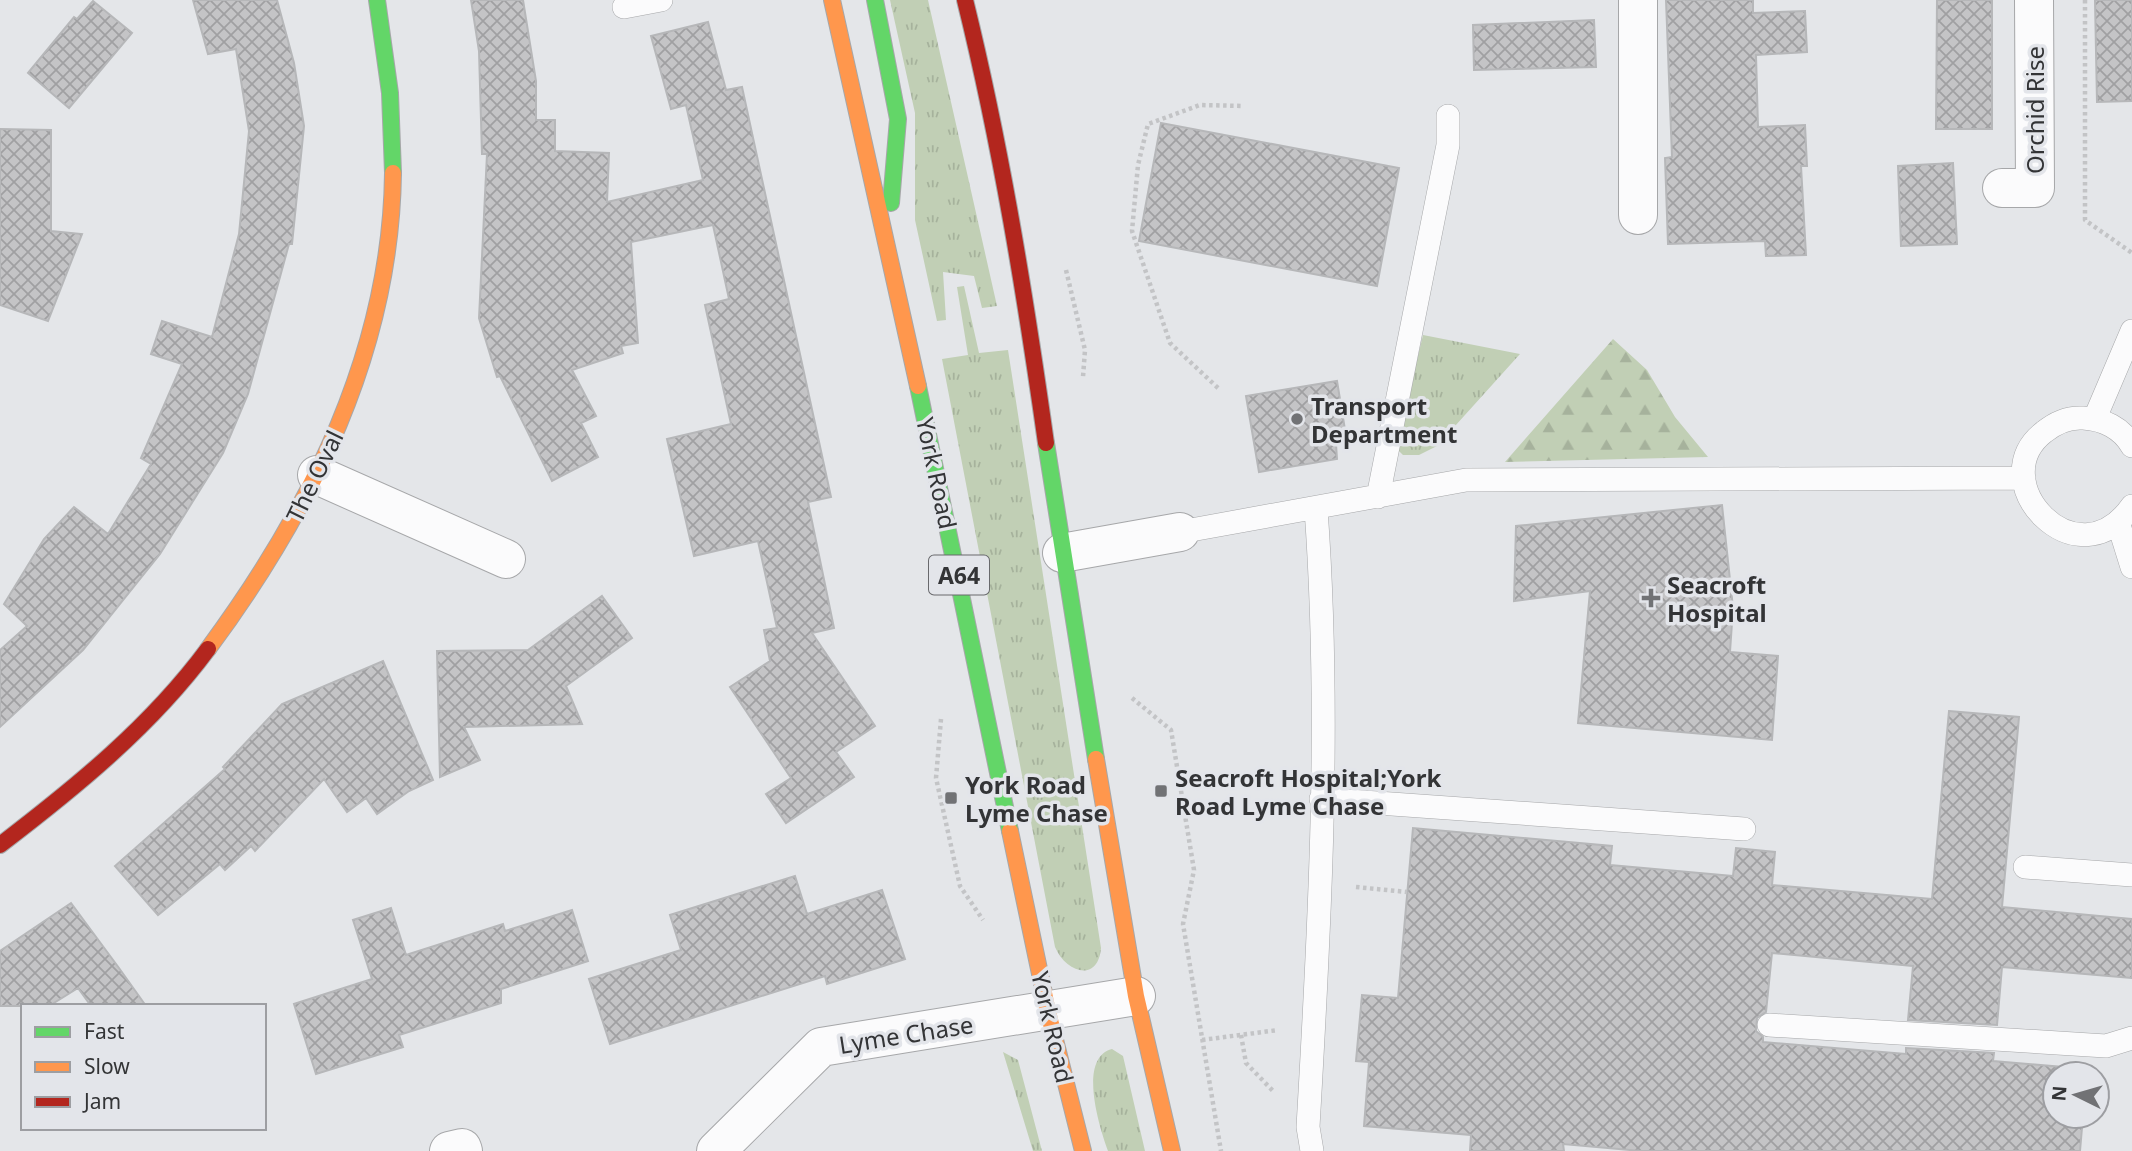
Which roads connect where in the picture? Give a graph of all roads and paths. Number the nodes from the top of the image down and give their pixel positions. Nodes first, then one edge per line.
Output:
1 (377, 0) edge
2 (661, 0) edge
3 (832, 0) edge
4 (875, 0) edge
5 (965, 0) edge
6 (1638, 0) edge
7 (2034, 0) edge
8 (2085, 0) edge
9 (624, 6) dead end
10 (1243, 106) dead end
11 (1448, 116) dead end
12 (2002, 187) dead end
13 (1638, 215) dead end
14 (887, 240) junction
15 (2132, 253) edge
16 (1071, 281) dead end
17 (2132, 331) edge
18 (1218, 388) dead end
19 (1082, 389) dead end
20 (2095, 418) junction
21 (2132, 446) edge
22 (317, 475) junction
23 (2024, 478) junction
24 (1378, 497) junction
25 (1315, 509) junction
26 (2125, 514) edge
27 (1180, 532) joint
28 (1062, 552) junction
29 (506, 559) dead end
30 (2132, 567) edge
31 (1130, 688) dead end
32 (936, 778) dead end
33 (1321, 799) junction
34 (1744, 829) dead end
35 (0, 845) edge
36 (2025, 867) dead end
37 (2132, 875) edge
38 (1320, 884) junction
39 (960, 886) dead end
40 (1407, 892) dead end
41 (1136, 996) junction
42 (1048, 1012) junction
43 (1769, 1025) dead end
44 (1261, 1032) dead end
45 (1241, 1035) junction
46 (2132, 1038) edge
47 (1202, 1040) junction
48 (1308, 1127) junction
49 (449, 1151) edge
50 (463, 1151) edge
51 (716, 1151) edge
52 (1083, 1151) edge
53 (1172, 1151) edge
54 (1221, 1151) edge
55 (1312, 1151) edge

1 - 22 main road, The Oval
2 - 9 lane
3 - 14 main road, York Road / A64
4 - 14 main road, A64
5 - 28 main road
6 - 13 street
7 - 12 street, Orchid Rise
8 - 15 path
10 - 18 path
11 - 24 lane
14 - 42 main road, York Road / A64
16 - 19 path
17 - 20 lane
20 - 21 lane
20 - 23 lane
22 - 29 street
22 - 35 main road, The Oval
23 - 24 lane
23 - 26 lane
24 - 25 lane
25 - 27 lane
25 - 33 lane
26 - 30 lane
27 - 28 street
28 - 41 main road
31 - 47 path
32 - 39 path
33 - 34 lane
33 - 38 lane
36 - 37 lane
38 - 40 path
38 - 48 lane
41 - 42 street, Lyme Chase
41 - 53 main road
42 - 51 street, Lyme Chase
42 - 52 main road, York Road / A64
43 - 46 lane
44 - 45 path
45 - 47 path
45 - 48 path
47 - 54 path
48 - 55 lane
49 - 50 street

